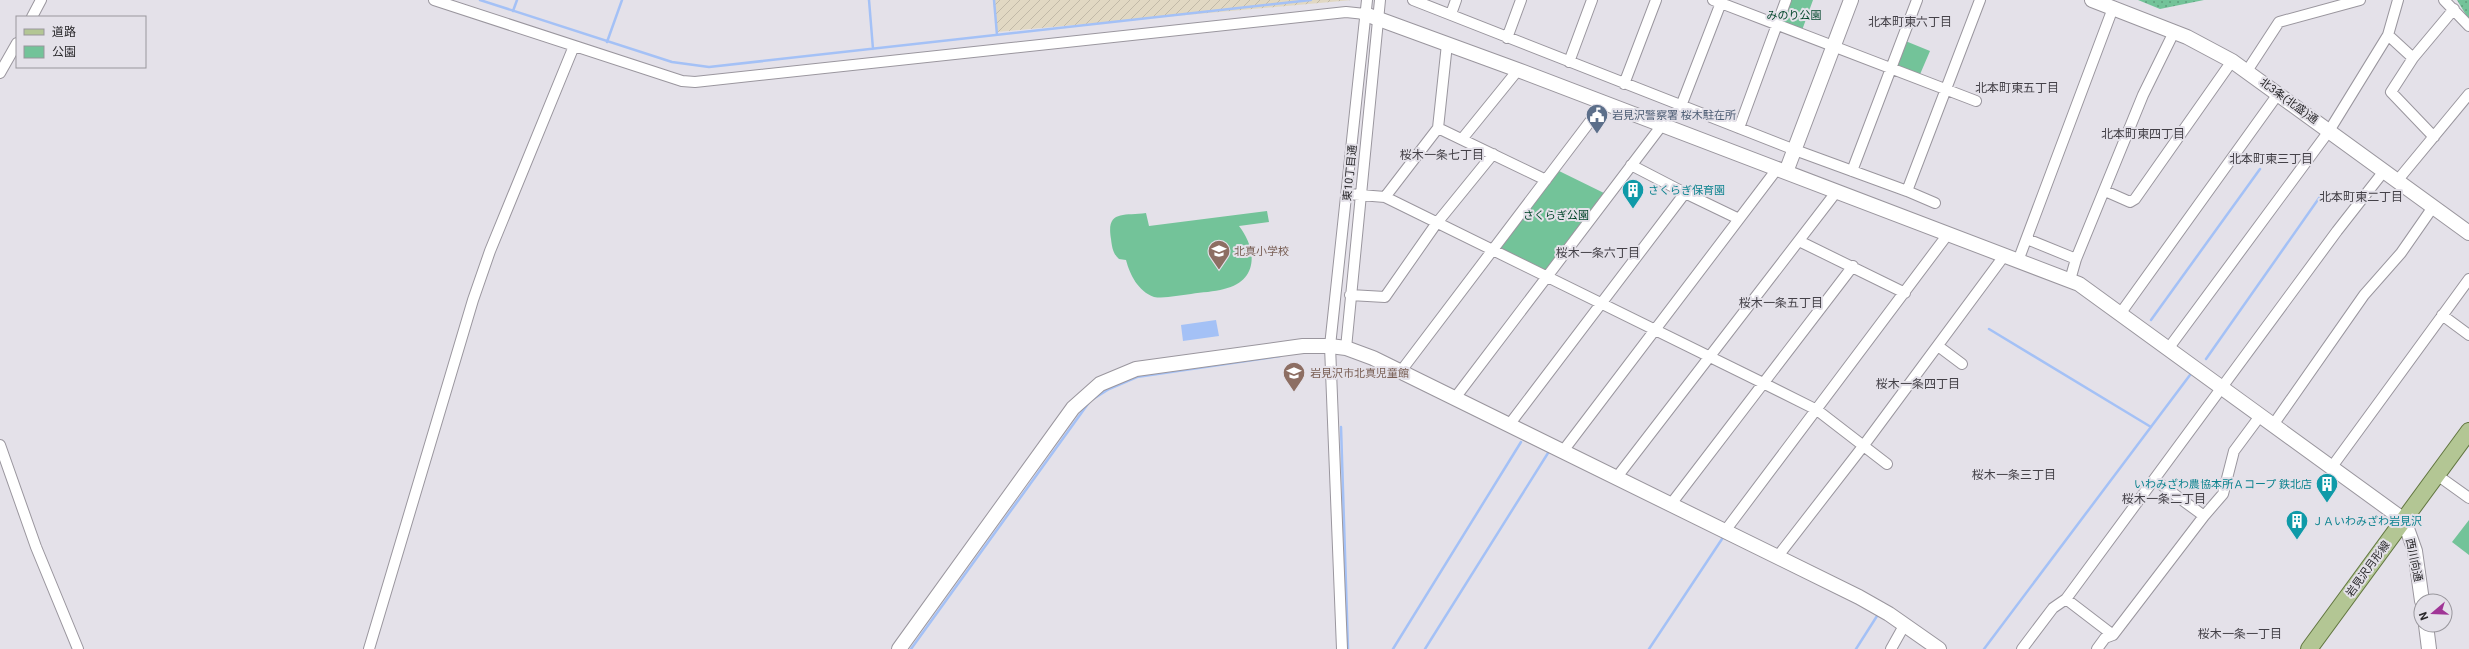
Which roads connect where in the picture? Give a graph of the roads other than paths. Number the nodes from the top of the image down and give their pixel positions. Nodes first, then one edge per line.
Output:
1 (41, 0) edge
2 (434, 0) edge
3 (1367, 0) edge
4 (1380, 0) edge
5 (1413, 0) edge
6 (1456, 0) edge
7 (1521, 0) edge
8 (1592, 0) edge
9 (1656, 0) edge
10 (1786, 0) edge
11 (1851, 0) edge
12 (1917, 0) edge
13 (1980, 0) edge
14 (2092, 0) edge
15 (2360, 0) edge
16 (2398, 0) edge
17 (2444, 0) edge
18 (1719, 1) edge
19 (2113, 8) junction
20 (2454, 8) junction
21 (1451, 14) junction
22 (33, 16) edge
23 (1372, 16) junction
24 (1776, 25) junction
25 (2469, 26) edge
26 (2174, 32) junction
27 (2388, 35) junction
28 (1507, 38) junction
29 (1447, 44) junction
30 (16, 45) edge
31 (574, 46) junction
32 (1834, 48) junction
33 (2413, 58) junction
34 (2232, 61) junction
35 (1569, 62) junction
36 (1891, 68) junction
37 (1518, 70) junction
38 (2247, 71) junction
39 (0, 73) edge
40 (1624, 84) junction
41 (1946, 90) junction
42 (2278, 94) junction
43 (2469, 94) edge
44 (1976, 101) dead end
45 (1604, 103) junction
46 (1681, 106) junction
47 (1662, 125) junction
48 (1438, 128) junction
49 (1739, 128) junction
50 (2329, 131) junction
51 (2434, 137) junction
52 (1462, 139) junction
53 (1794, 150) junction
54 (1493, 154) junction
55 (1631, 165) junction
56 (1782, 171) junction
57 (1852, 171) junction
58 (2384, 171) junction
59 (1546, 180) junction
60 (2397, 181) junction
61 (1836, 191) junction
62 (1907, 191) junction
63 (2105, 191) junction
64 (1685, 193) junction
65 (1348, 194) junction
66 (1360, 196) junction
67 (1385, 197) junction
68 (1935, 203) dead end
69 (2433, 206) junction
70 (1739, 219) junction
71 (1436, 224) junction
72 (2469, 233) edge
73 (1948, 234) junction
74 (2027, 239) junction
75 (1799, 241) junction
76 (1492, 252) junction
77 (2004, 256) junction
78 (2076, 259) junction
79 (2018, 261) junction
80 (1853, 266) junction
81 (1545, 278) junction
82 (2469, 279) edge
83 (2070, 280) junction
84 (1904, 293) junction
85 (1350, 295) junction
86 (1600, 303) junction
87 (2120, 314) junction
88 (2442, 315) junction
89 (1654, 330) junction
90 (2469, 335) edge
91 (1330, 346) junction
92 (1938, 346) junction
93 (1346, 348) junction
94 (2168, 349) junction
95 (1708, 357) junction
96 (1962, 364) dead end
97 (1401, 371) junction
98 (1763, 383) junction
99 (2222, 388) junction
100 (1454, 398) junction
101 (1817, 410) junction
102 (2260, 416) junction
103 (1509, 425) junction
104 (2272, 425) junction
105 (2469, 431) edge
106 (0, 445) edge
107 (1864, 445) junction
108 (1563, 451) junction
109 (1887, 464) dead end
110 (2331, 468) junction
111 (2437, 475) junction
112 (1616, 477) junction
113 (2155, 480) junction
114 (2469, 498) edge
115 (1671, 504) junction
116 (2204, 516) junction
117 (2404, 520) junction
118 (1725, 531) junction
119 (1778, 556) junction
120 (2421, 593) edge
121 (2066, 599) junction
122 (1904, 624) junction
123 (2427, 633) edge
124 (2113, 635) junction
125 (78, 649) edge
126 (369, 649) edge
127 (899, 649) edge
128 (1342, 649) edge
129 (1890, 649) edge
130 (1939, 649) edge
131 (2022, 649) edge
132 (2097, 649) edge
133 (2309, 649) edge
134 (2429, 649) edge

1 - 22 street
2 - 31 street
3 - 23 street, 東10丁目通
4 - 23 street
5 - 21 street
6 - 21 street
7 - 28 street
8 - 35 street
9 - 40 street
10 - 24 street
11 - 32 street
12 - 36 street
13 - 41 street
14 - 19 street, 北3条(北盛)通
15 - 38 street
16 - 27 street
17 - 20 street
18 - 24 street
18 - 46 street
19 - 26 street, 北3条(北盛)通
19 - 74 street
20 - 25 street
20 - 33 street
21 - 28 street
23 - 29 street
23 - 31 street
23 - 65 street, 東10丁目通
23 - 66 street
24 - 32 street
24 - 49 street
26 - 34 street, 北3条(北盛)通
26 - 63 street
27 - 33 street
27 - 50 street
28 - 35 street
29 - 37 street
29 - 48 street
30 - 39 street
31 - 126 street
32 - 36 street
32 - 53 street
33 - 51 street
34 - 38 street, 北3条(北盛)通
34 - 63 street
35 - 40 street
36 - 41 street
36 - 57 street
37 - 45 street
37 - 52 street
38 - 42 street, 北3条(北盛)通
40 - 46 street
41 - 44 street
41 - 62 street
42 - 50 street, 北3条(北盛)通
42 - 87 street
43 - 51 street
45 - 47 street
45 - 59 street
46 - 49 street
47 - 55 street
47 - 56 street
48 - 52 street
48 - 67 street
49 - 53 street
50 - 58 street, 北3条(北盛)通
50 - 94 street
51 - 60 street
52 - 54 street
53 - 56 street
53 - 57 street
54 - 59 street
54 - 71 street
55 - 64 street
55 - 81 street
56 - 61 street
56 - 70 street
57 - 62 street
58 - 60 street, 北3条(北盛)通
58 - 99 street
59 - 76 street
60 - 69 street, 北3条(北盛)通
61 - 73 street
61 - 75 street
62 - 68 street
63 - 78 street
64 - 70 street
64 - 86 street
65 - 66 street
65 - 91 street, 東10丁目通
66 - 67 street
66 - 85 street
67 - 71 street
69 - 72 street, 北3条(北盛)通
69 - 104 street
70 - 89 street
71 - 76 street
71 - 85 street
73 - 77 street
73 - 84 street
74 - 78 street
74 - 79 street
75 - 80 street
75 - 95 street
76 - 81 street
76 - 97 street
77 - 79 street
77 - 92 street
78 - 83 street
79 - 83 street
80 - 84 street
80 - 98 street
81 - 86 street
81 - 100 street
82 - 88 street
83 - 87 street
84 - 101 street
85 - 93 street
86 - 89 street
86 - 103 street
87 - 94 street
88 - 90 street
88 - 110 street
89 - 95 street
89 - 108 street
91 - 93 street
91 - 127 street
91 - 128 street, 東10丁目通
92 - 96 street
92 - 107 street
93 - 97 street
94 - 99 street
95 - 98 street
95 - 112 street
97 - 100 street
98 - 101 street
98 - 115 street
99 - 102 street
99 - 113 street
100 - 103 street
101 - 107 street
101 - 118 street
102 - 104 street
102 - 116 street
103 - 108 street
104 - 110 street
105 - 111 main road, 岩見沢月形線
106 - 125 street
107 - 109 street
107 - 119 street
108 - 112 street
110 - 117 street
111 - 114 street
111 - 117 main road, 岩見沢月形線
112 - 115 street
113 - 116 street
113 - 121 street
115 - 118 street
116 - 124 street
117 - 120 street, 西川向通
117 - 133 main road, 岩見沢月形線
118 - 119 street
119 - 122 street
121 - 124 street
121 - 131 street
122 - 129 street
122 - 130 street
123 - 134 street
124 - 132 street

